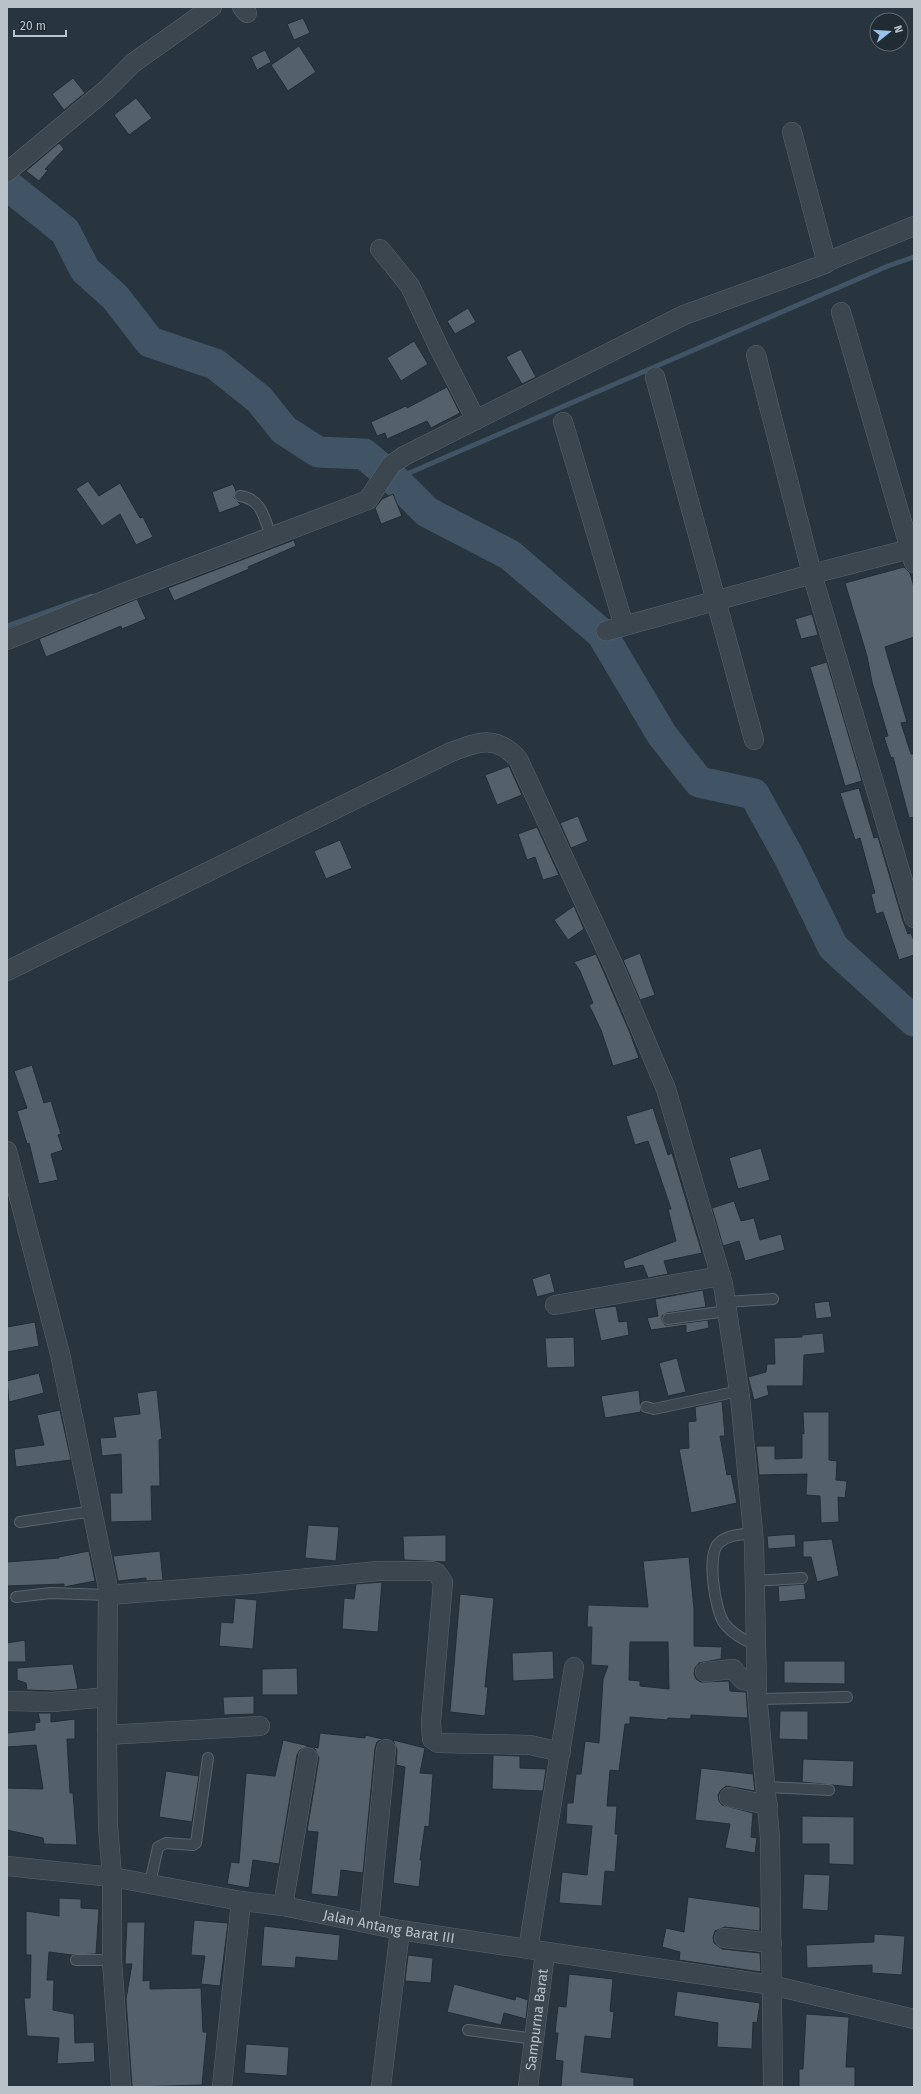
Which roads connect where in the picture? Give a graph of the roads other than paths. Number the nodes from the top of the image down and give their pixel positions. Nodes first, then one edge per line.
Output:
1 (212, 7) edge
2 (792, 132) dead end
3 (9, 171) edge
4 (914, 226) edge
5 (380, 249) dead end
6 (826, 262) junction
7 (840, 312) dead end
8 (756, 355) dead end
9 (655, 377) dead end
10 (476, 420) junction
11 (563, 422) dead end
12 (240, 496) dead end
13 (271, 536) junction
14 (913, 553) edge
15 (812, 574) junction
16 (715, 601) junction
17 (624, 626) junction
18 (606, 631) dead end
19 (7, 640) edge
20 (754, 740) dead end
21 (914, 918) edge
22 (7, 971) edge
23 (7, 1151) edge
24 (721, 1276) junction
25 (773, 1299) dead end
26 (555, 1305) dead end
27 (726, 1307) junction
28 (668, 1319) dead end
29 (739, 1391) junction
30 (646, 1407) dead end
31 (93, 1511) junction
32 (20, 1522) dead end
33 (754, 1533) junction
34 (802, 1578) dead end
35 (756, 1581) junction
36 (108, 1594) junction
37 (16, 1597) dead end
38 (757, 1646) junction
39 (574, 1667) dead end
40 (706, 1672) dead end
41 (758, 1691) junction
42 (108, 1697) junction
43 (848, 1697) dead end
44 (7, 1701) edge
45 (260, 1726) dead end
46 (107, 1735) junction
47 (386, 1749) dead end
48 (561, 1752) junction
49 (308, 1757) dead end
50 (208, 1758) dead end
51 (829, 1790) dead end
52 (767, 1796) junction
53 (729, 1797) dead end
54 (7, 1866) edge
55 (112, 1877) junction
56 (150, 1883) junction
57 (241, 1901) junction
58 (283, 1906) junction
59 (369, 1923) junction
60 (400, 1930) junction
61 (724, 1938) dead end
62 (772, 1943) junction
63 (537, 1951) junction
64 (76, 1960) dead end
65 (112, 1960) junction
66 (771, 1986) junction
67 (914, 2020) edge
68 (468, 2030) dead end
69 (535, 2039) junction
70 (121, 2087) edge
71 (222, 2087) edge
72 (381, 2087) edge
73 (528, 2087) edge
74 (773, 2087) edge

1 - 3 street
2 - 6 street
4 - 6 street
5 - 10 street
6 - 10 street
7 - 14 street
8 - 15 street
9 - 16 street
10 - 13 street
11 - 17 street
12 - 13 lane
13 - 19 street
14 - 15 street
15 - 16 street
15 - 21 street
16 - 17 street
16 - 20 street
17 - 18 street
22 - 24 street
23 - 31 street
24 - 26 street
24 - 27 street
25 - 27 lane
27 - 28 lane
27 - 29 street
29 - 30 lane
29 - 33 street
31 - 32 lane
31 - 36 street
33 - 35 street
33 - 38 lane
34 - 35 lane
35 - 38 street
36 - 37 lane
36 - 42 street
36 - 48 street
38 - 41 street
39 - 48 street, Sampurna Barat
40 - 41 street
41 - 43 lane
41 - 52 street
42 - 44 street
42 - 46 street
45 - 46 street
46 - 55 street
47 - 59 street
48 - 63 street, Sampurna Barat
49 - 58 street
50 - 56 lane
51 - 52 lane
52 - 53 street
52 - 62 street
54 - 55 street, Jalan Antang Barat III
55 - 56 street, Jalan Antang Barat III
55 - 65 street
56 - 57 street, Jalan Antang Barat III
57 - 58 street, Jalan Antang Barat III
57 - 71 street
58 - 59 street, Jalan Antang Barat III
59 - 60 street, Jalan Antang Barat III
60 - 63 street, Jalan Antang Barat III
60 - 72 street
61 - 62 street
62 - 66 street
63 - 66 street, Jalan Antang Barat III
63 - 69 street, Sampurna Barat
64 - 65 lane
65 - 70 street
66 - 67 street, Jalan Antang Barat III
66 - 74 street
68 - 69 lane
69 - 73 street, Sampurna Barat

